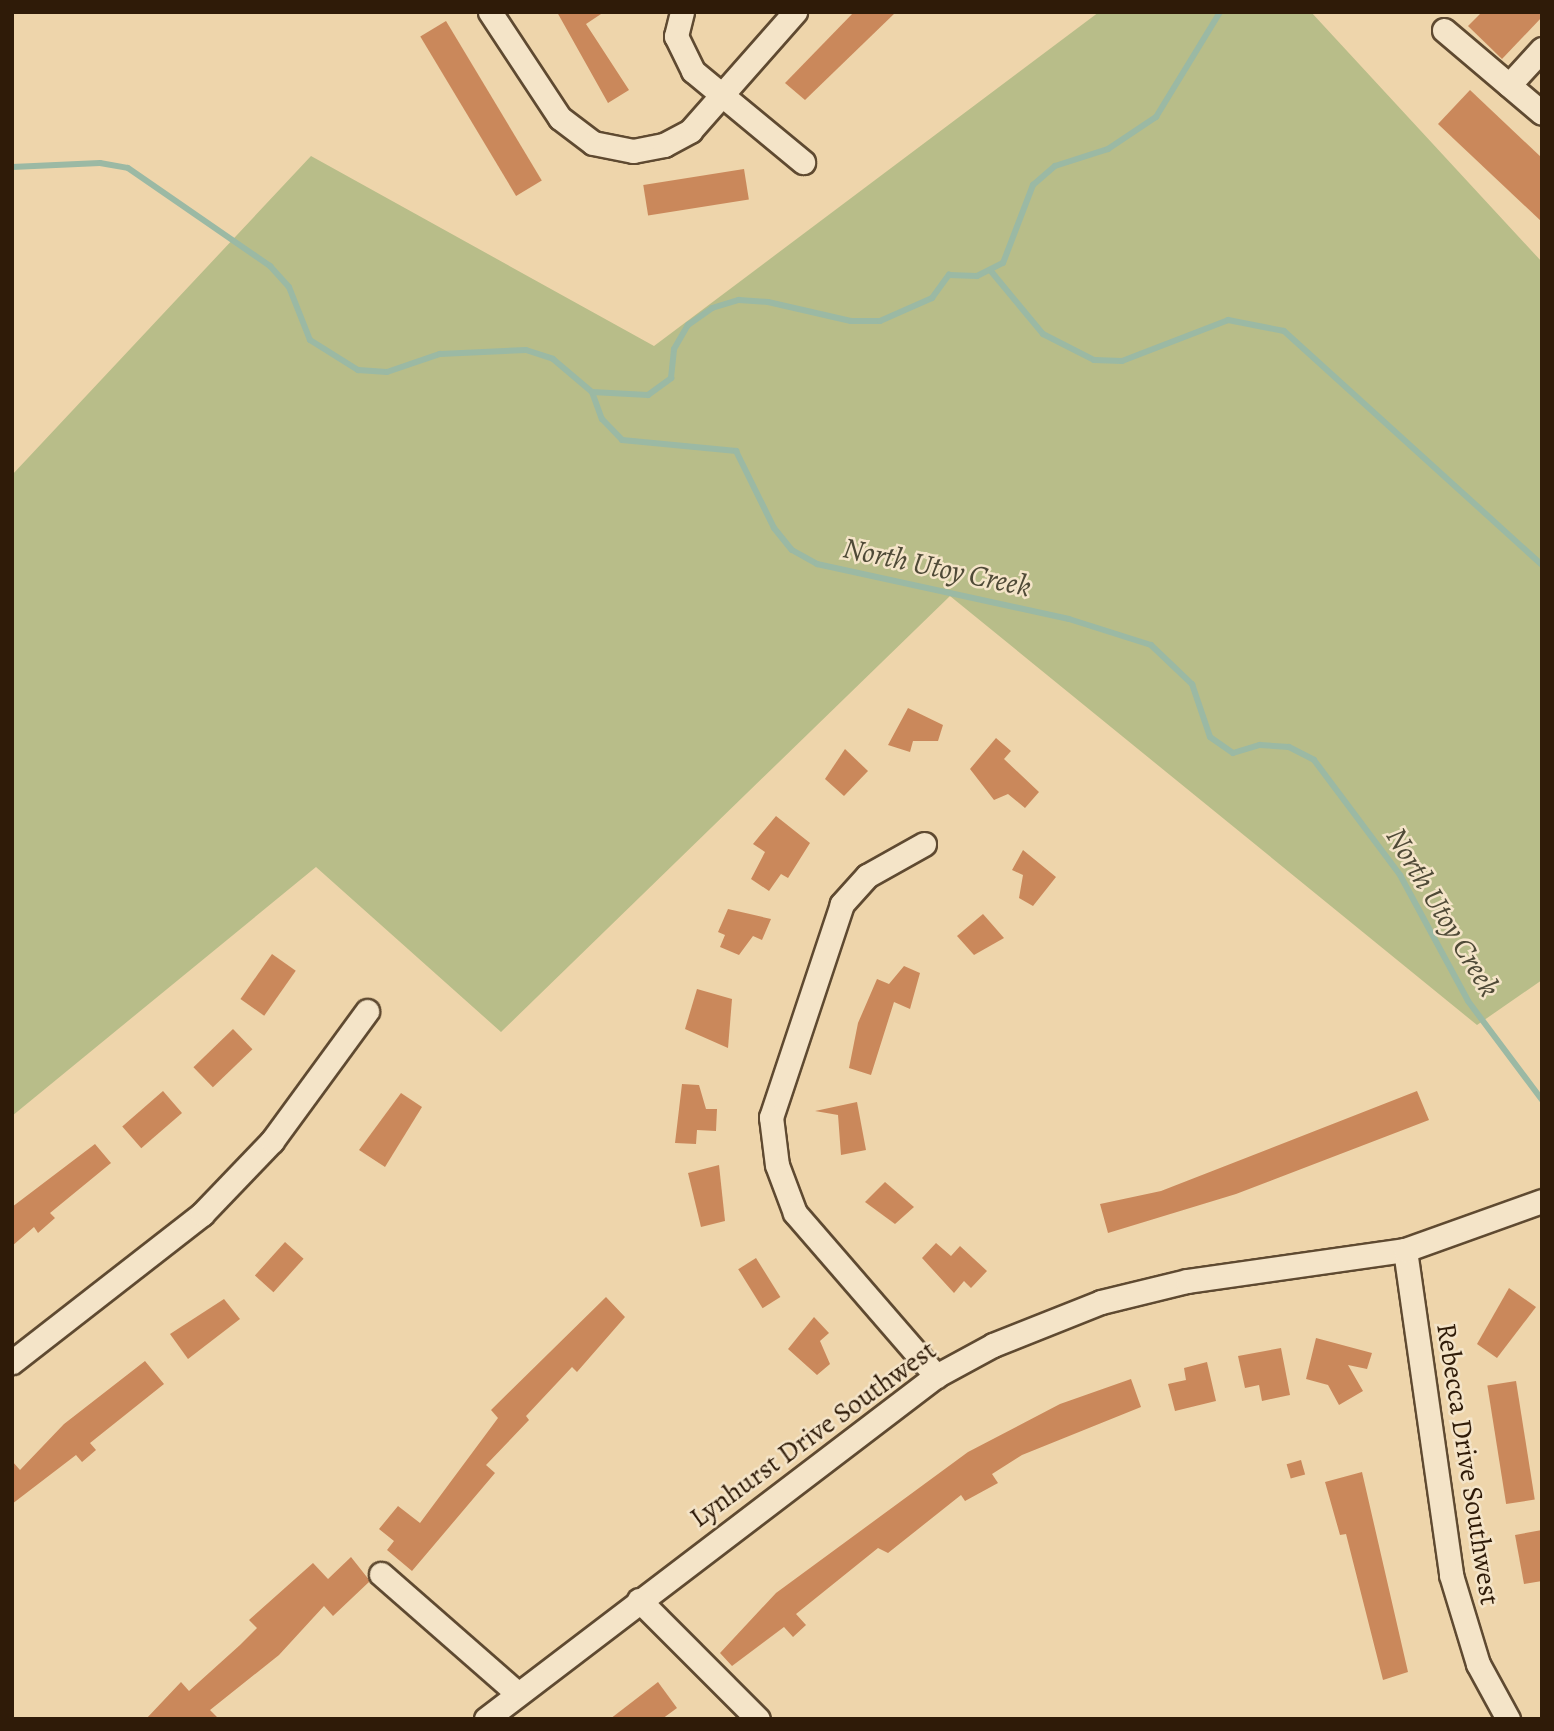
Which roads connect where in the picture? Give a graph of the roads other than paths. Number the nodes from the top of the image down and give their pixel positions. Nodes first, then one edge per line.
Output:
1 (490, 12) edge
2 (682, 12) edge
3 (795, 12) edge
4 (1444, 30) dead end
5 (1542, 49) edge
6 (1508, 85) junction
7 (720, 96) junction
8 (1542, 113) edge
9 (803, 162) dead end
10 (923, 844) dead end
11 (367, 1011) dead end
12 (1542, 1201) edge
13 (1405, 1250) junction
14 (12, 1362) edge
15 (936, 1376) junction
16 (381, 1574) dead end
17 (639, 1600) junction
18 (518, 1694) junction
19 (486, 1719) edge
20 (758, 1719) edge
21 (1508, 1719) edge

1 - 7 street
2 - 7 street
3 - 7 street
4 - 6 street
5 - 6 street
6 - 8 street
7 - 9 street
10 - 15 street
11 - 14 street
12 - 13 street, Lynhurst Drive Southwest
13 - 15 street, Lynhurst Drive Southwest
13 - 21 street, Rebecca Drive Southwest
15 - 17 street, Lynhurst Drive Southwest
16 - 18 street
17 - 18 street, Lynhurst Drive Southwest
17 - 20 street
18 - 19 street, Lynhurst Drive Southwest

